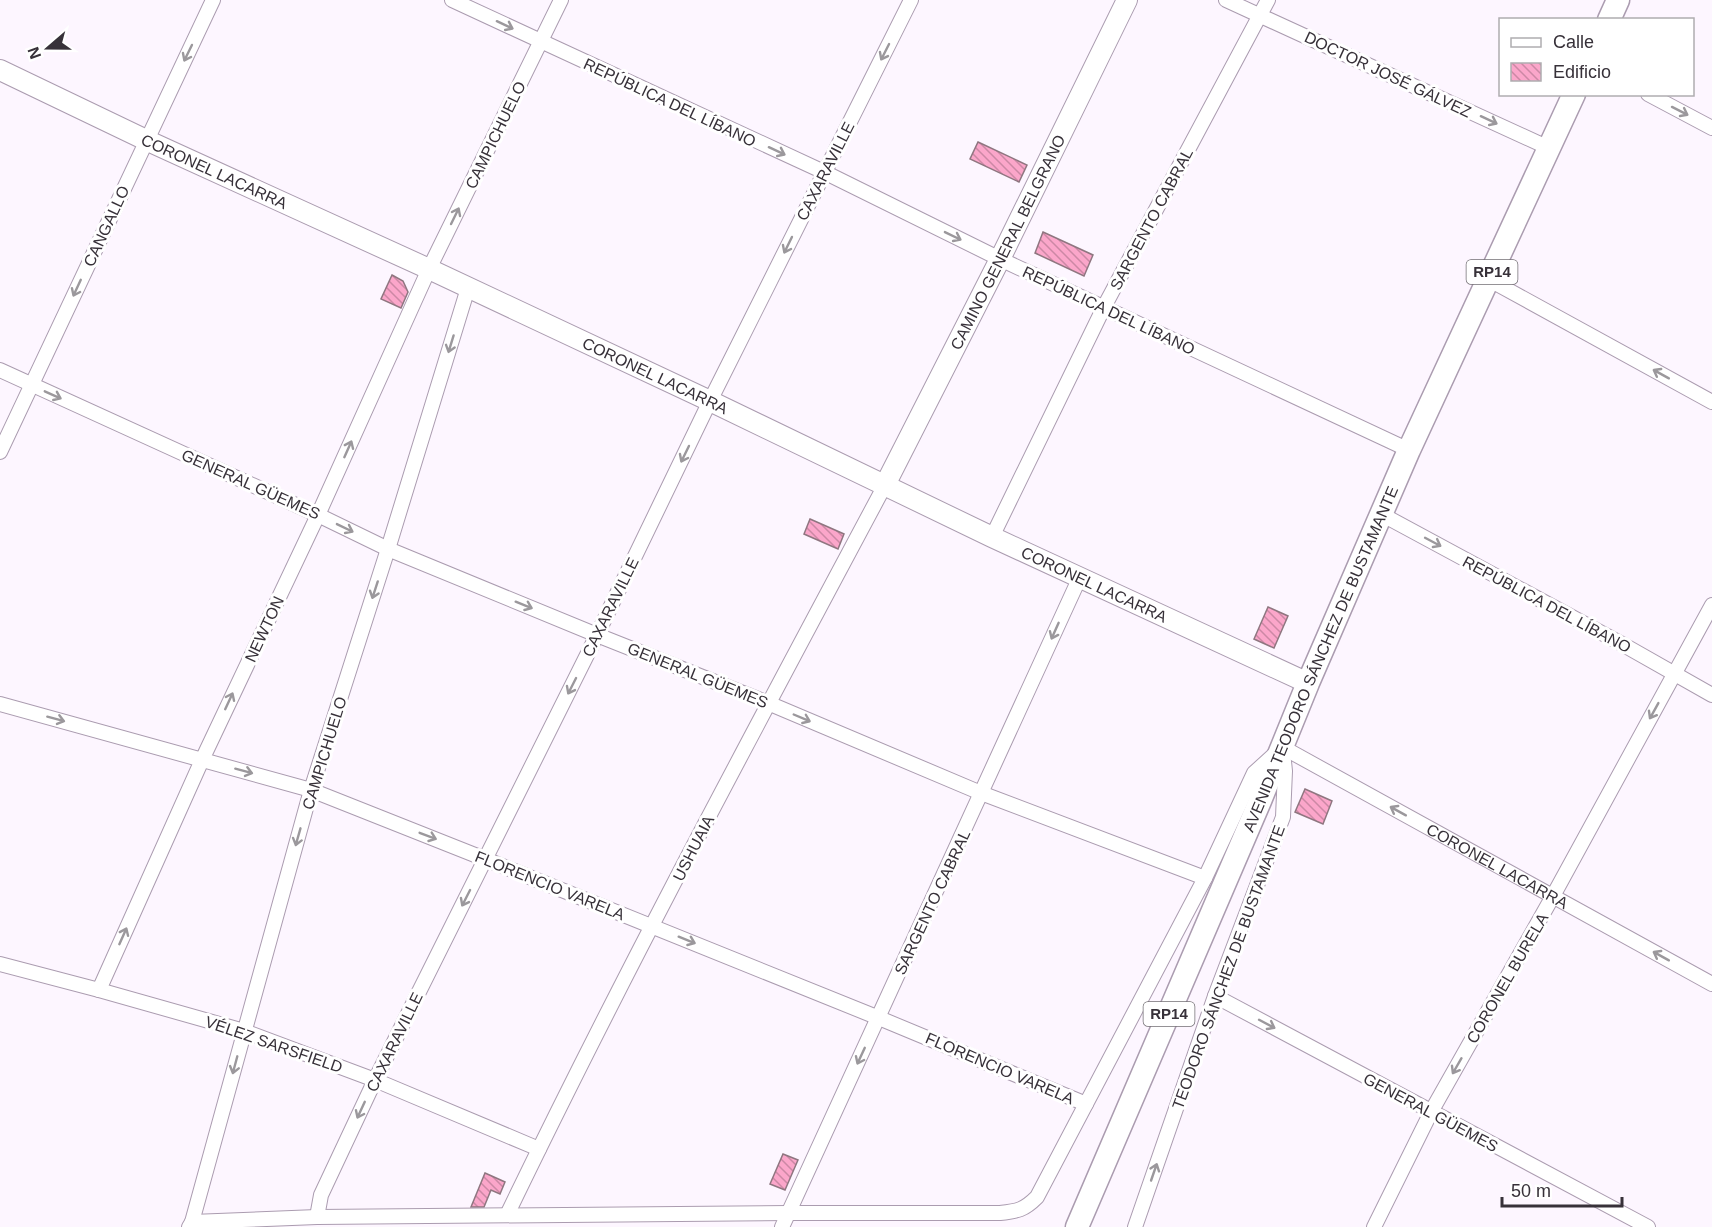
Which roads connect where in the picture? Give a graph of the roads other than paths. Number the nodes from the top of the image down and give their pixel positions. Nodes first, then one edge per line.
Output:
1 (213, 0) edge
2 (452, 0) edge
3 (561, 0) edge
4 (911, 0) edge
5 (1127, 0) edge
6 (1226, 0) edge
7 (1268, 0) edge
8 (1618, 0) edge
9 (1260, 15) junction
10 (1610, 18) edge
11 (540, 42) junction
12 (0, 70) edge
13 (1573, 96) edge
14 (1652, 96) edge
15 (1712, 128) edge
16 (146, 140) junction
17 (1549, 148) junction
18 (824, 172) junction
19 (1000, 260) junction
20 (429, 269) junction
21 (1488, 279) junction
22 (468, 288) junction
23 (1104, 307) junction
24 (0, 370) edge
25 (31, 385) junction
26 (710, 401) junction
27 (1712, 402) edge
28 (1409, 450) junction
29 (0, 452) edge
30 (885, 485) junction
31 (318, 514) junction
32 (1381, 514) junction
33 (992, 537) junction
34 (388, 549) junction
35 (1080, 577) junction
36 (1712, 605) edge
37 (597, 635) junction
38 (1674, 674) junction
39 (1308, 684) junction
40 (1712, 695) edge
41 (768, 703) junction
42 (0, 704) edge
43 (1282, 747) junction
44 (202, 760) junction
45 (311, 790) junction
46 (981, 793) junction
47 (485, 859) junction
48 (1205, 878) junction
49 (1553, 896) junction
50 (652, 926) junction
51 (0, 964) edge
52 (1712, 984) edge
53 (99, 990) junction
54 (1215, 996) junction
55 (879, 1018) junction
56 (244, 1031) junction
57 (375, 1080) junction
58 (1086, 1104) junction
59 (1431, 1112) junction
60 (539, 1149) junction
61 (789, 1213) junction
62 (507, 1215) junction
63 (317, 1217) junction
64 (190, 1225) edge
65 (782, 1227) edge
66 (1077, 1227) edge
67 (1135, 1227) edge
68 (1374, 1227) edge
69 (1648, 1227) edge

1 -> 16 street, CANGALLO
2 -> 11 street, REPÚBLICA DEL LÍBANO
3 - 11 street, CAMPICHUELO
4 -> 18 street, CAXARAVILLE
5 - 19 street, CAMINO GENERAL BELGRANO
6 - 9 street, DOCTOR JOSÉ GÁLVEZ
7 - 9 street, SARGENTO CABRAL
8 - 10 main road
9 -> 17 street, DOCTOR JOSÉ GÁLVEZ
9 - 23 street, SARGENTO CABRAL
11 -> 18 street, REPÚBLICA DEL LÍBANO
20 -> 11 street, CAMPICHUELO
12 - 16 street, CORONEL LACARRA
13 - 17 main road, AVENIDA TEODORO SÁNCHEZ DE BUSTAMANTE / RP14
14 -> 15 street
16 - 20 street, CORONEL LACARRA
16 -> 25 street, CANGALLO
17 - 21 main road, AVENIDA TEODORO SÁNCHEZ DE BUSTAMANTE / RP14
18 -> 19 street, REPÚBLICA DEL LÍBANO
18 -> 26 street, CAXARAVILLE
19 - 23 street, REPÚBLICA DEL LÍBANO
19 - 30 street, CAMINO GENERAL BELGRANO
20 - 22 street, CORONEL LACARRA
31 -> 20 street, NEWTON
27 -> 21 street
21 - 28 main road, AVENIDA TEODORO SÁNCHEZ DE BUSTAMANTE / RP14
22 - 26 street, CORONEL LACARRA
22 -> 34 street, CAMPICHUELO
23 - 28 street, REPÚBLICA DEL LÍBANO
23 - 33 street, SARGENTO CABRAL
24 - 25 street, GENERAL GÜEMES
25 - 29 street, CANGALLO
25 -> 31 street, GENERAL GÜEMES
26 - 30 street, CORONEL LACARRA
26 -> 37 street, CAXARAVILLE
28 - 32 main road, AVENIDA TEODORO SÁNCHEZ DE BUSTAMANTE / RP14
30 - 33 street, CORONEL LACARRA
30 - 41 street, USHUAIA
31 -> 34 street, GENERAL GÜEMES
44 -> 31 street, NEWTON
32 -> 38 street, REPÚBLICA DEL LÍBANO
32 - 39 main road, AVENIDA TEODORO SÁNCHEZ DE BUSTAMANTE / RP14
33 - 35 street, CORONEL LACARRA
34 -> 37 street, GENERAL GÜEMES
34 -> 45 street, CAMPICHUELO
35 - 39 street, CORONEL LACARRA
35 -> 46 street, SARGENTO CABRAL
36 - 38 street, CORONEL BURELA
37 - 41 street, GENERAL GÜEMES
37 -> 47 street, CAXARAVILLE
38 - 40 street, REPÚBLICA DEL LÍBANO
38 -> 49 street, CORONEL BURELA
39 - 43 main road, AVENIDA TEODORO SÁNCHEZ DE BUSTAMANTE / RP14
41 -> 46 street, GENERAL GÜEMES
41 - 50 street, USHUAIA
42 -> 44 street, FLORENCIO VARELA
43 - 48 street
49 -> 43 street, CORONEL LACARRA
43 - 54 street, TEODORO SÁNCHEZ DE BUSTAMANTE
43 - 66 main road, AVENIDA TEODORO SÁNCHEZ DE BUSTAMANTE / RP14
44 -> 45 street, FLORENCIO VARELA
53 -> 44 street, NEWTON
45 -> 47 street, FLORENCIO VARELA
45 -> 56 street, CAMPICHUELO
46 - 48 street, GENERAL GÜEMES
46 - 55 street, SARGENTO CABRAL
47 - 50 street, FLORENCIO VARELA
47 -> 57 street, CAXARAVILLE
48 - 58 street
52 -> 49 street, CORONEL LACARRA
49 -> 59 street, CORONEL BURELA
50 -> 55 street, FLORENCIO VARELA
50 - 60 street, USHUAIA
51 - 53 street, VÉLEZ SARSFIELD
53 - 56 street, VÉLEZ SARSFIELD
54 -> 59 street, GENERAL GÜEMES
67 -> 54 street, TEODORO SÁNCHEZ DE BUSTAMANTE
55 - 58 street, FLORENCIO VARELA
55 -> 61 street, SARGENTO CABRAL
56 - 57 street, VÉLEZ SARSFIELD
56 -> 64 street, CAMPICHUELO
57 - 60 street, VÉLEZ SARSFIELD
57 -> 63 street, CAXARAVILLE
58 - 61 street
59 - 68 street, CORONEL BURELA
59 - 69 street, GENERAL GÜEMES
60 - 62 street, USHUAIA
61 - 62 street
61 - 65 street, SARGENTO CABRAL
62 - 63 street
63 - 64 street

